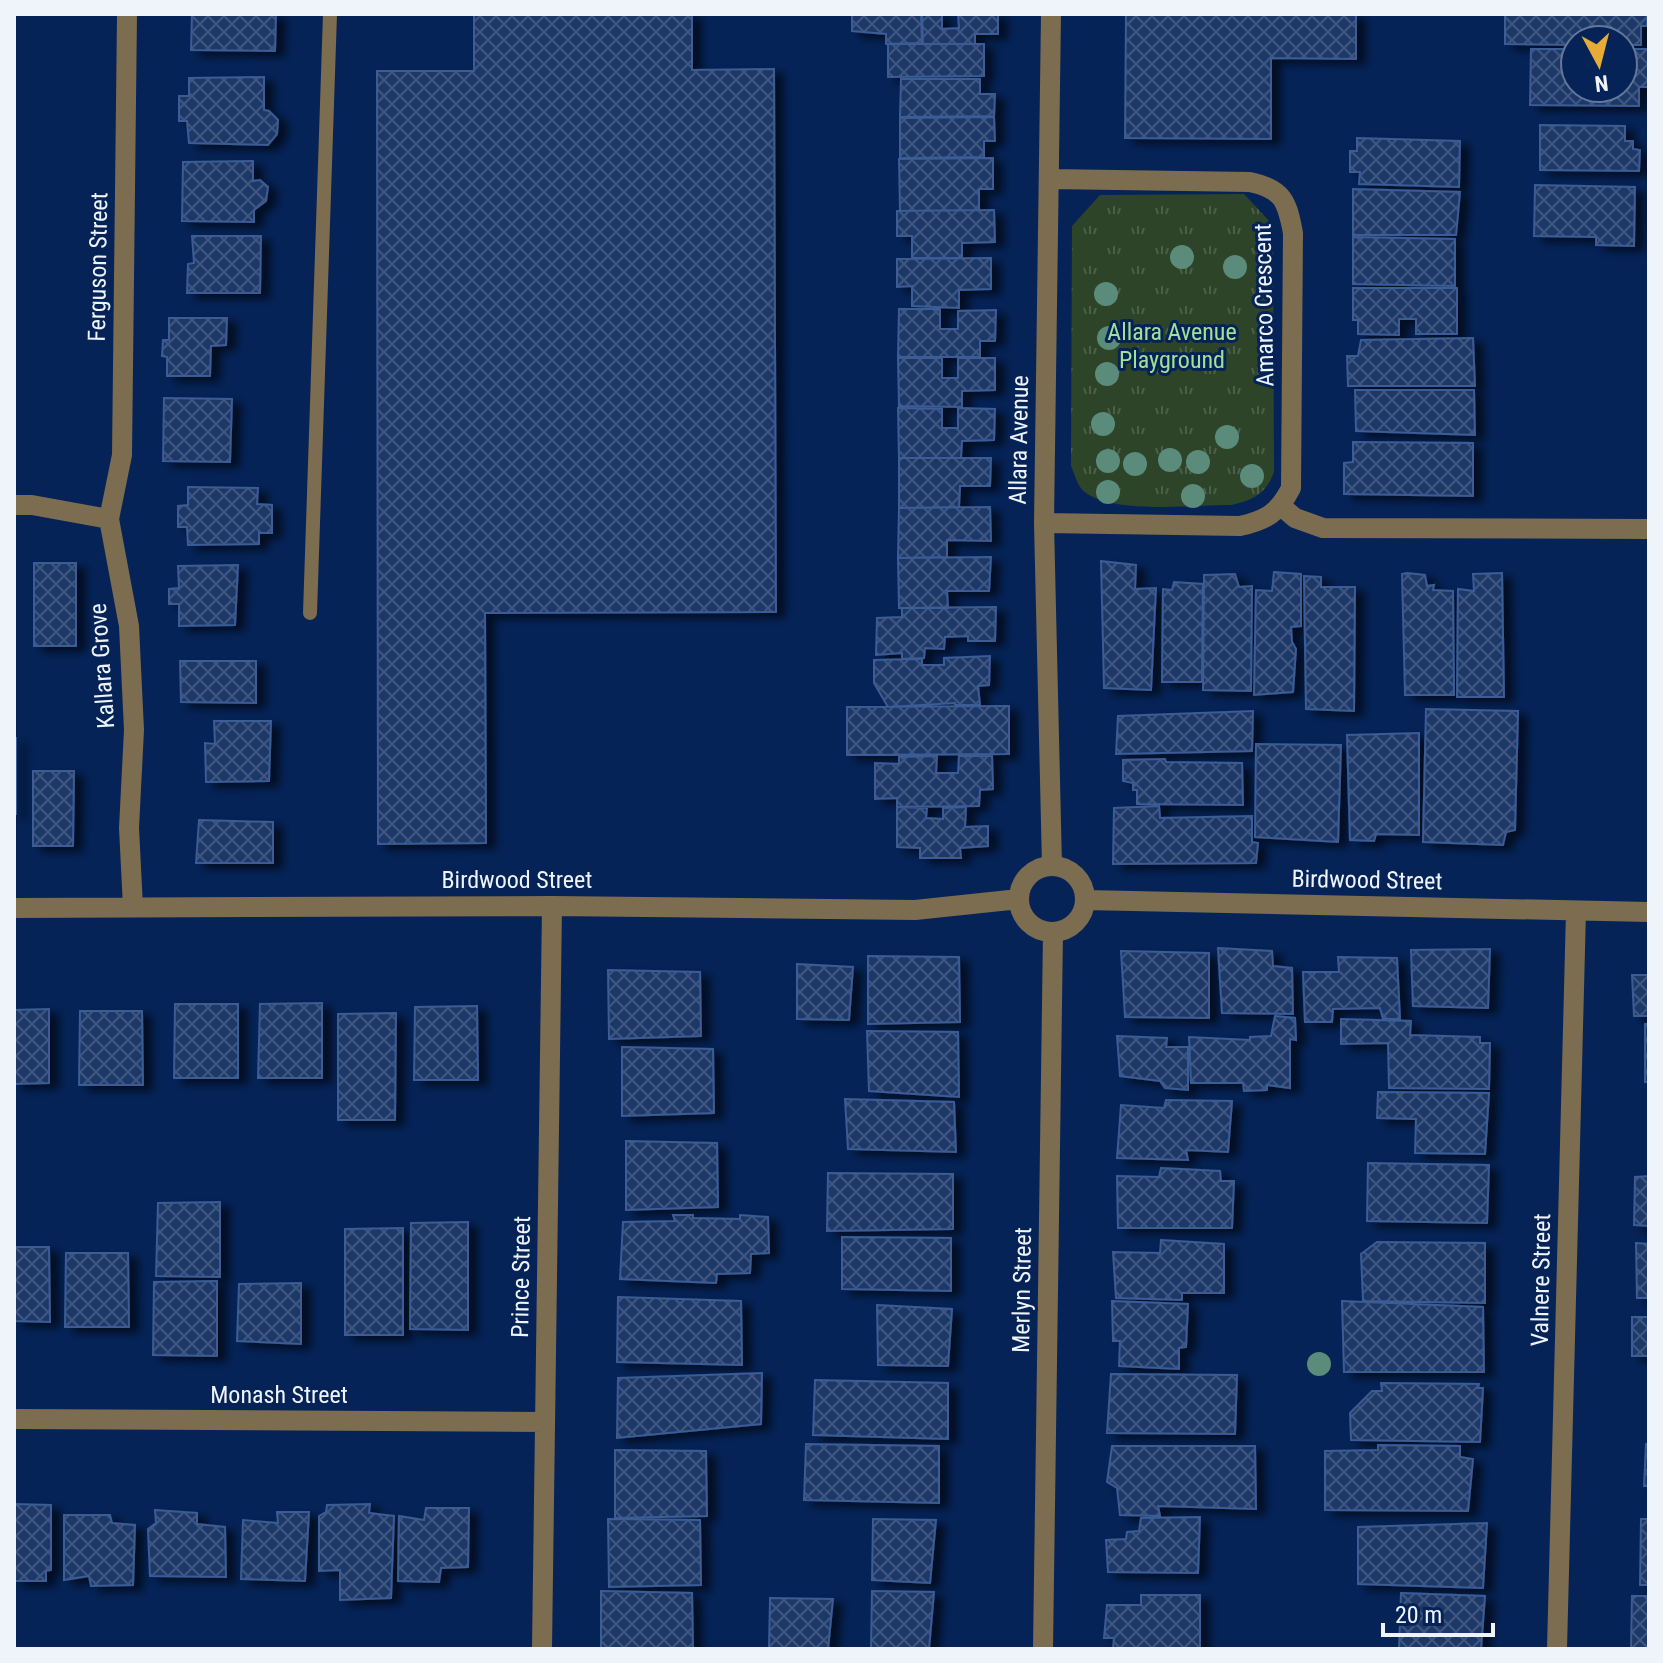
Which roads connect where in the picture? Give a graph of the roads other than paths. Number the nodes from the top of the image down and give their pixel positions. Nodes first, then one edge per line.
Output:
1 (127, 14) edge
2 (330, 14) edge
3 (1051, 14) edge
4 (1049, 179) junction
5 (14, 505) edge
6 (1281, 506) junction
7 (109, 519) junction
8 (1044, 523) junction
9 (1649, 529) edge
10 (310, 613) dead end
11 (1052, 866) junction
12 (1019, 899) junction
13 (1085, 900) junction
14 (552, 906) junction
15 (133, 907) junction
16 (14, 908) edge
17 (1576, 911) junction
18 (1649, 912) edge
19 (1053, 932) junction
20 (14, 1419) edge
21 (545, 1422) junction
22 (542, 1649) edge
23 (1043, 1649) edge
24 (1557, 1649) edge

1 - 7 street, Ferguson Street
2 - 10 lane
3 - 4 street, Allara Avenue
4 - 6 street, Amarco Crescent
4 - 8 street, Allara Avenue
5 - 7 street
6 - 8 street
6 - 9 street
7 - 15 street, Kallara Grove
8 - 11 street, Allara Avenue
11 - 12 street
11 - 13 street
12 - 14 street, Birdwood Street
12 - 19 street
13 - 17 street, Birdwood Street
13 - 19 street
14 - 15 street, Birdwood Street
14 - 21 street, Prince Street
15 - 16 street, Birdwood Street
17 - 18 street, Birdwood Street
17 - 24 street, Valnere Street
19 - 23 street, Merlyn Street
20 - 21 street, Monash Street
21 - 22 street, Prince Street

